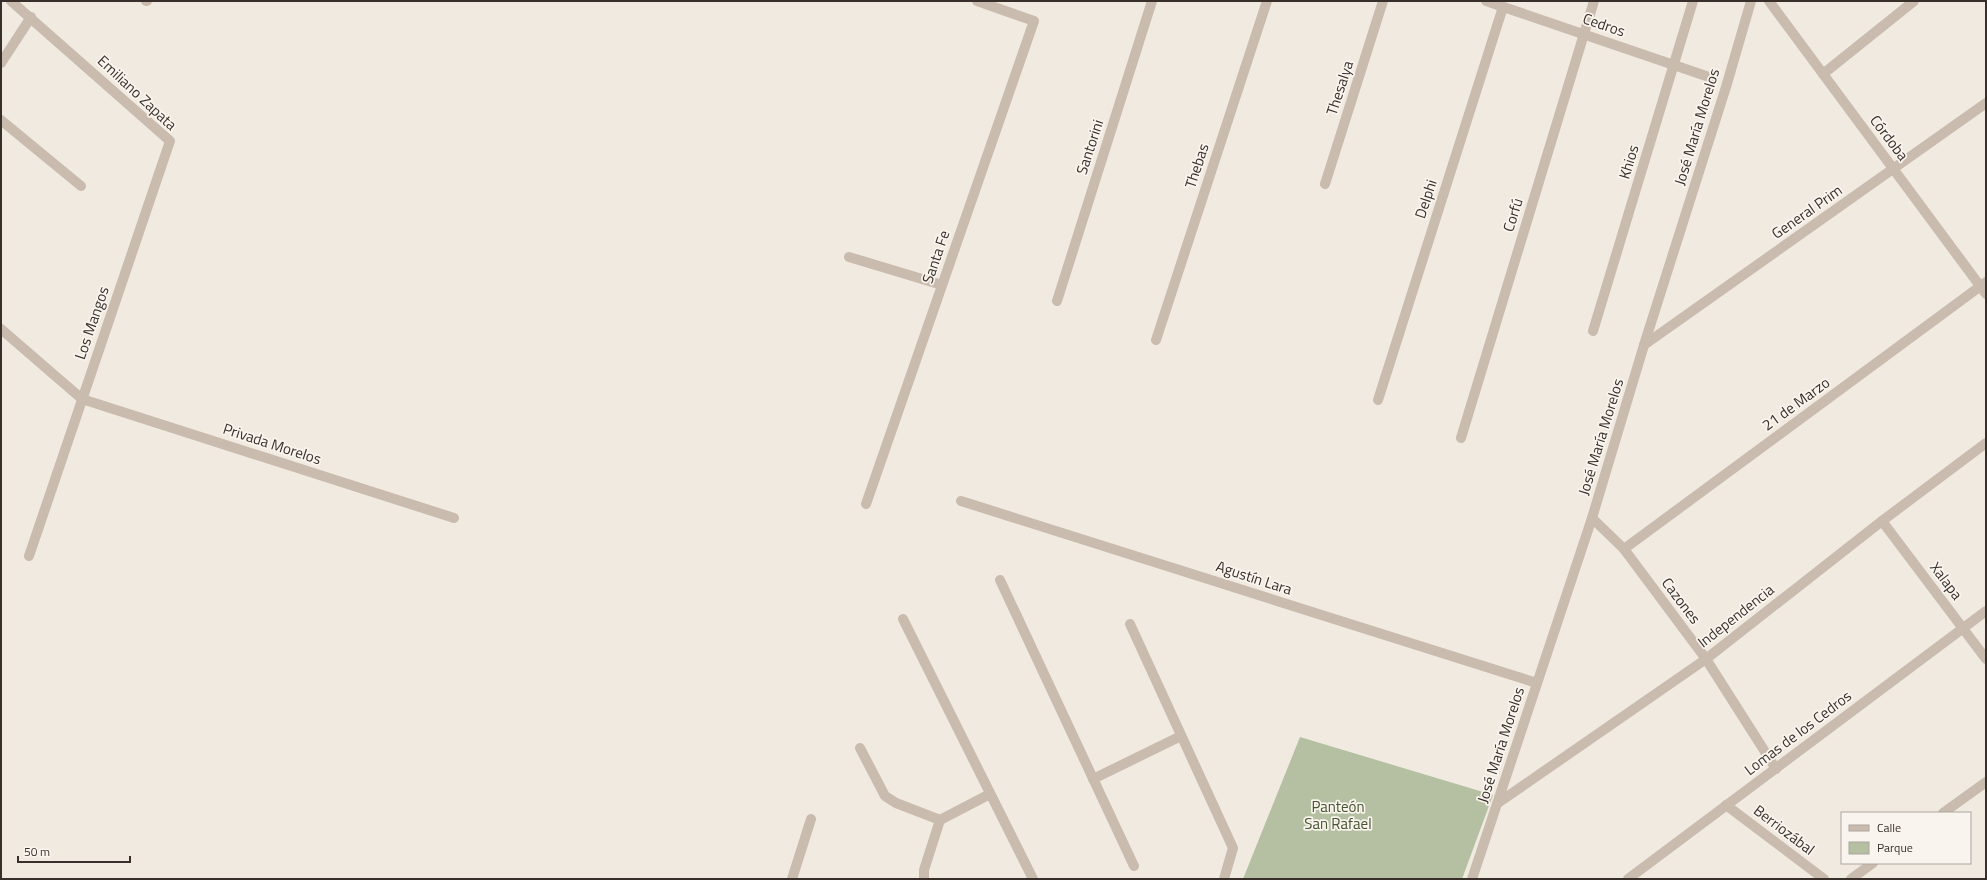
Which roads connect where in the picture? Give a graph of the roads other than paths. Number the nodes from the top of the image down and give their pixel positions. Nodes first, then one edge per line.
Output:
1 (11, 1) edge
2 (977, 1) edge
3 (1152, 1) edge
4 (1267, 1) edge
5 (1383, 1) edge
6 (1486, 1) edge
7 (1594, 1) edge
8 (1694, 1) edge
9 (1751, 1) edge
10 (1769, 1) edge
11 (1914, 1) edge
12 (1503, 7) junction
13 (31, 17) junction
14 (1584, 34) junction
15 (1, 63) edge
16 (1674, 65) junction
17 (1823, 74) junction
18 (1712, 78) dead end
19 (1986, 103) edge
20 (1, 120) edge
21 (1894, 169) junction
22 (1325, 184) dead end
23 (81, 186) dead end
24 (849, 257) dead end
25 (130, 258) joint
26 (942, 285) junction
27 (1984, 288) edge
28 (1056, 301) dead end
29 (1, 329) edge
30 (1594, 331) dead end
31 (1156, 340) dead end
32 (1644, 345) junction
33 (82, 399) junction
34 (1378, 400) dead end
35 (1461, 438) dead end
36 (1986, 443) edge
37 (961, 501) dead end
38 (866, 504) dead end
39 (454, 518) dead end
40 (1592, 518) junction
41 (1882, 521) junction
42 (1624, 549) junction
43 (30, 556) dead end
44 (1000, 580) dead end
45 (1986, 611) edge
46 (903, 619) dead end
47 (1130, 624) dead end
48 (1963, 629) junction
49 (1706, 659) junction
50 (1986, 659) edge
51 (1537, 683) junction
52 (1181, 736) junction
53 (860, 748) dead end
54 (1776, 769) junction
55 (1093, 779) junction
56 (1986, 782) edge
57 (990, 794) junction
58 (1498, 803) junction
59 (1726, 806) junction
60 (1944, 812) edge
61 (810, 819) dead end
62 (940, 820) junction
63 (1872, 864) edge
64 (1134, 866) dead end
65 (792, 879) edge
66 (924, 879) edge
67 (1032, 879) edge
68 (1224, 879) edge
69 (1472, 879) edge
70 (1628, 879) edge
71 (1824, 879) edge
72 (1851, 879) edge

1 - 13 street, Emiliano Zapata
2 - 26 street, Santa Fe
3 - 28 street, Santorini
4 - 31 street, Thebas
5 - 22 street, Thesalya
6 - 12 street, Cedros
7 - 14 street, Corfú
8 - 16 street, Khios
9 - 32 street, José María Morelos
10 - 17 street, Córdoba
11 - 17 street
12 - 14 street, Cedros
12 - 34 street, Delphi
13 - 15 street
13 - 25 street, Emiliano Zapata
14 - 16 street, Cedros
14 - 35 street, Corfú
16 - 18 street, Cedros
16 - 30 street, Khios
17 - 21 street, Córdoba
19 - 21 street, General Prim
20 - 23 street
21 - 27 street, Córdoba
21 - 32 street, General Prim
24 - 26 street
25 - 33 street, Los Mangos
26 - 38 street, Santa Fe
27 - 42 street, 21 de Marzo
29 - 33 street
32 - 40 street, José María Morelos
33 - 39 street, Privada Morelos
33 - 43 street, Los Mangos
36 - 41 street, Independencia
37 - 51 street, Agustín Lara
40 - 42 street, Cazones
40 - 51 street, José María Morelos
41 - 48 street, Xalapa
41 - 49 street, Independencia
42 - 49 street, Cazones
44 - 55 street
45 - 48 street, Lomas de los Cedros
46 - 57 street
47 - 52 street
48 - 50 street, Xalapa
48 - 54 street, Lomas de los Cedros
49 - 54 street, Cazones
49 - 58 street, Independencia
51 - 58 street, José María Morelos
52 - 55 street
52 - 68 street
53 - 62 street
54 - 59 street, Lomas de los Cedros
55 - 64 street
56 - 60 street
57 - 62 street
57 - 67 street
58 - 69 street, José María Morelos
59 - 70 street, Lomas de los Cedros
59 - 71 street, Berriozábal
61 - 65 street
62 - 66 street
63 - 72 street

